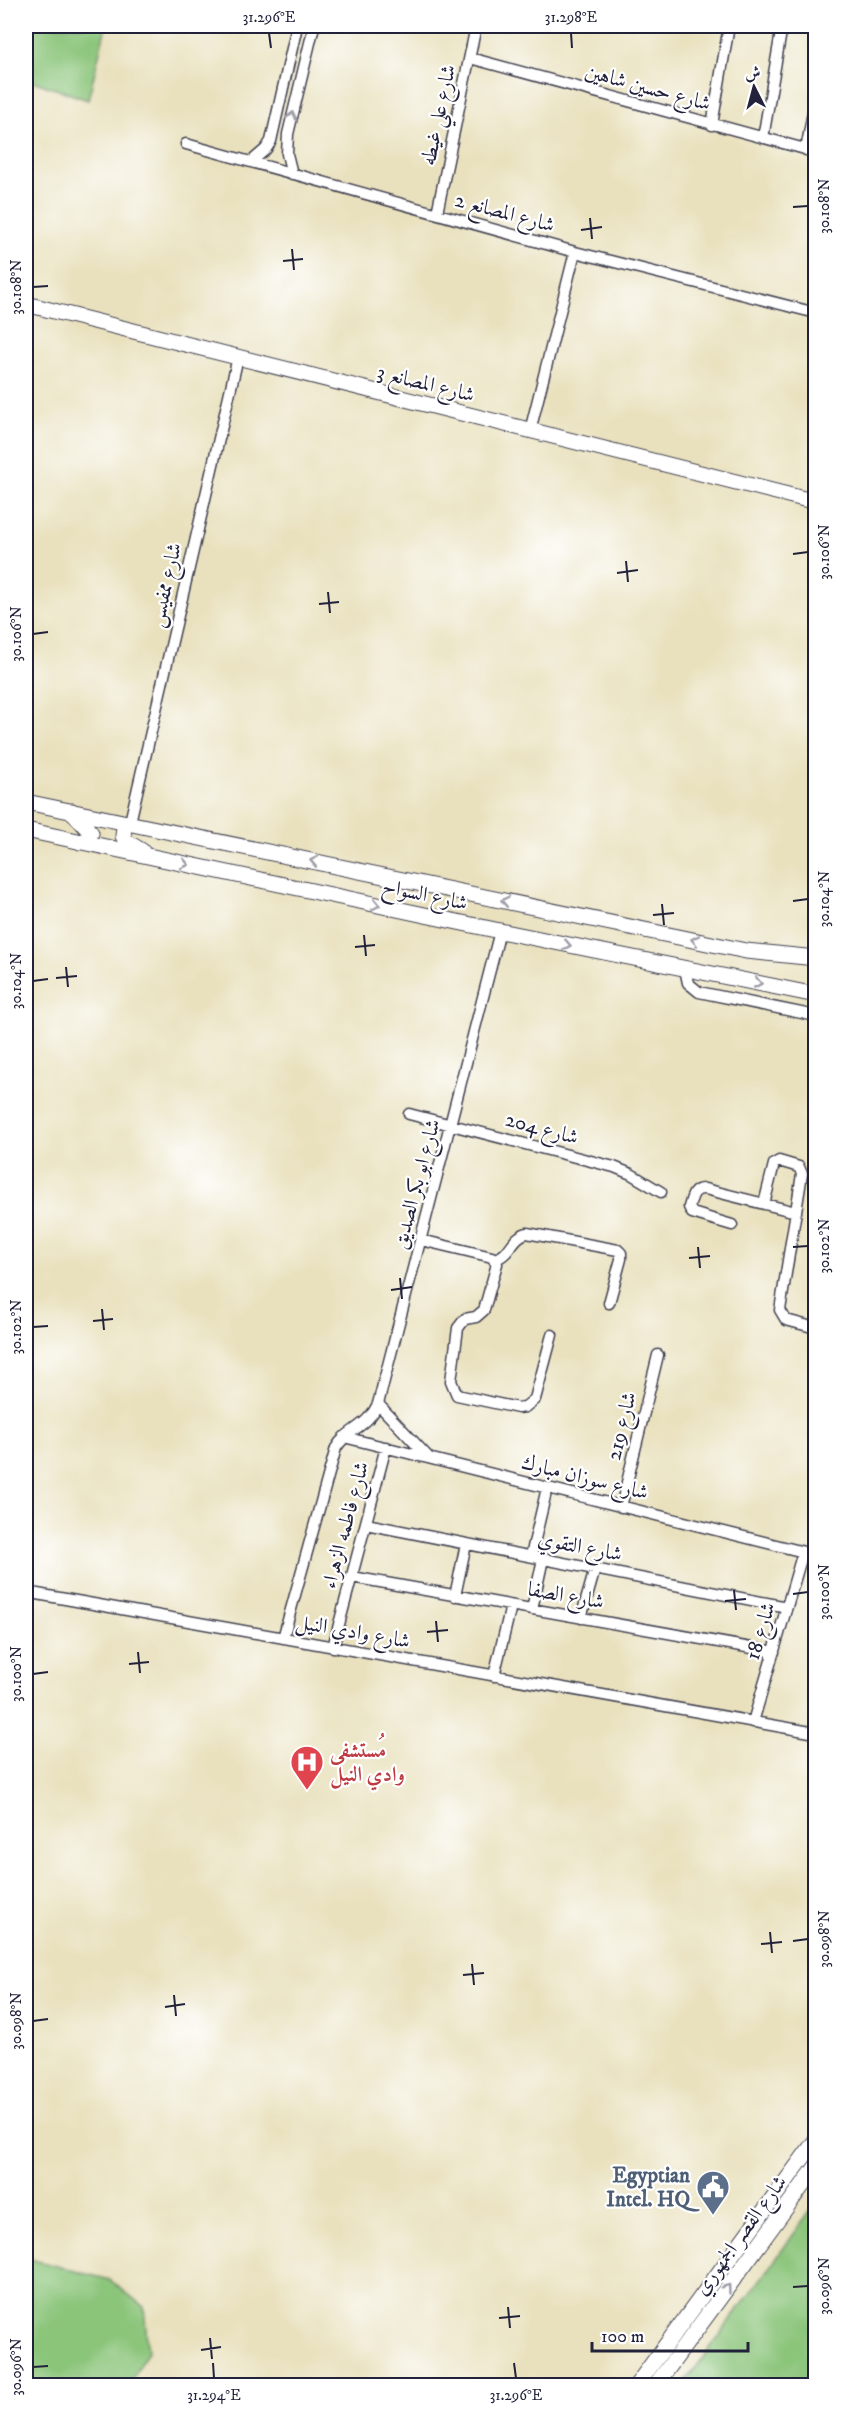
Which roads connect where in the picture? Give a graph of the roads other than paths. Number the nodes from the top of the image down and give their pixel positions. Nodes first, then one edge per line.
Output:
1 (297, 26) edge
2 (314, 26) edge
3 (476, 26) edge
4 (729, 26) edge
5 (782, 26) edge
6 (470, 58) junction
7 (816, 96) edge
8 (712, 125) junction
9 (763, 138) junction
10 (186, 144) dead end
11 (811, 151) edge
12 (251, 162) junction
13 (292, 174) junction
14 (437, 213) junction
15 (575, 252) junction
16 (26, 304) edge
17 (816, 314) edge
18 (238, 357) junction
19 (530, 431) junction
20 (816, 502) edge
21 (26, 802) edge
22 (72, 811) junction
23 (130, 822) junction
24 (26, 830) edge
25 (80, 842) junction
26 (150, 856) junction
27 (500, 931) junction
28 (814, 959) edge
29 (685, 969) junction
30 (816, 995) edge
31 (816, 1016) edge
32 (409, 1114) dead end
33 (452, 1124) junction
34 (661, 1192) dead end
35 (764, 1204) junction
36 (796, 1212) junction
37 (732, 1225) dead end
38 (421, 1240) junction
39 (495, 1259) junction
40 (609, 1304) dead end
41 (816, 1328) edge
42 (552, 1335) dead end
43 (658, 1355) dead end
44 (378, 1404) junction
45 (345, 1437) junction
46 (386, 1447) junction
47 (429, 1458) junction
48 (547, 1488) junction
49 (621, 1507) junction
50 (366, 1524) junction
51 (466, 1544) junction
52 (803, 1552) junction
53 (816, 1555) edge
54 (531, 1556) junction
55 (543, 1559) junction
56 (595, 1569) junction
57 (352, 1577) junction
58 (26, 1592) edge
59 (455, 1596) junction
60 (511, 1606) junction
61 (788, 1606) junction
62 (532, 1609) junction
63 (581, 1618) junction
64 (283, 1638) junction
65 (333, 1647) junction
66 (774, 1652) junction
67 (494, 1676) junction
68 (753, 1722) junction
69 (816, 1733) edge
70 (816, 2140) edge
71 (816, 2167) edge
72 (758, 2217) junction
73 (772, 2226) junction
74 (742, 2241) junction
75 (755, 2249) junction
76 (636, 2385) edge
77 (655, 2385) edge

1 - 12 street
13 -> 2 street
3 - 6 street, شارع علي غيطه
4 - 8 street
5 - 9 street
6 - 8 street, شارع حسين شاهين
6 - 14 street, شارع علي غيطه
7 - 11 street
8 - 9 street, شارع حسين شاهين
9 - 11 street, شارع حسين شاهين
10 - 12 street, شارع المصانع 2
12 - 13 street, شارع المصانع 2
13 - 14 street, شارع المصانع 2
14 - 15 street, شارع المصانع 2
15 - 17 street, شارع المصانع 2
15 - 19 street
16 - 18 main road, شارع المصانع 3
18 - 19 main road, شارع المصانع 3
18 - 23 street, شارع ممفيس
19 - 20 main road, شارع المصانع 3
21 - 22 main road, شارع السواح
22 - 23 main road, شارع السواح
22 - 25 main road
23 - 26 main road
28 -> 23 main road, شارع السواح
24 - 25 main road, شارع السواح
25 - 26 main road, شارع السواح
26 -> 27 main road, شارع السواح
27 -> 29 main road, شارع السواح
27 - 33 street, شارع ابو بكر الصديق
29 -> 30 main road, شارع السواح
29 - 31 street
32 - 33 street, شارع 204
33 - 34 street, شارع 204
33 - 38 street, شارع ابو بكر الصديق
35 - 36 street
35 - 36 street
35 - 37 street
36 - 41 street
38 - 39 street
38 - 44 street, شارع ابو بكر الصديق
39 - 40 street
39 - 42 street
43 - 49 street, شارع 219
44 - 45 street, شارع ابو بكر الصديق
44 - 47 street
45 - 46 street, شارع سوزان مبارك
45 - 64 street, شارع ابو بكر الصديق
46 - 47 street, شارع سوزان مبارك
46 - 50 street, شارع فاطمه الزهراء
47 - 48 street, شارع سوزان مبارك
48 - 49 street, شارع سوزان مبارك
48 - 54 street
49 - 52 street, شارع سوزان مبارك
50 - 51 street, شارع التقوي
50 - 57 street, شارع فاطمه الزهراء
51 - 54 street, شارع التقوي
51 - 59 street
52 - 53 street, شارع سوزان مبارك
52 - 61 street, شارع 18
54 - 55 street, شارع التقوي
55 - 56 street, شارع التقوي
55 - 62 street
56 - 61 street, شارع التقوي
56 - 63 street
57 - 59 street, شارع الصفا
57 - 65 street, شارع فاطمه الزهراء
58 - 64 street, شارع وادي النيل
59 - 60 street, شارع الصفا
60 - 62 street, شارع الصفا
60 - 67 street
61 - 66 street, شارع 18
62 - 63 street, شارع الصفا
63 - 66 street, شارع الصفا
64 - 65 street, شارع وادي النيل
65 - 67 street, شارع وادي النيل
66 - 68 street, شارع 18
67 - 68 street, شارع وادي النيل
68 - 69 street, شارع وادي النيل
70 - 72 main road, شارع القصر الجمهوري
71 - 73 main road, شارع القصر الجمهوري
72 - 73 main road
72 - 74 main road, شارع القصر الجمهوري
73 - 75 main road, شارع القصر الجمهوري
74 - 75 main road
74 - 76 main road, شارع القصر الجمهوري
77 -> 75 main road, شارع القصر الجمهوري

